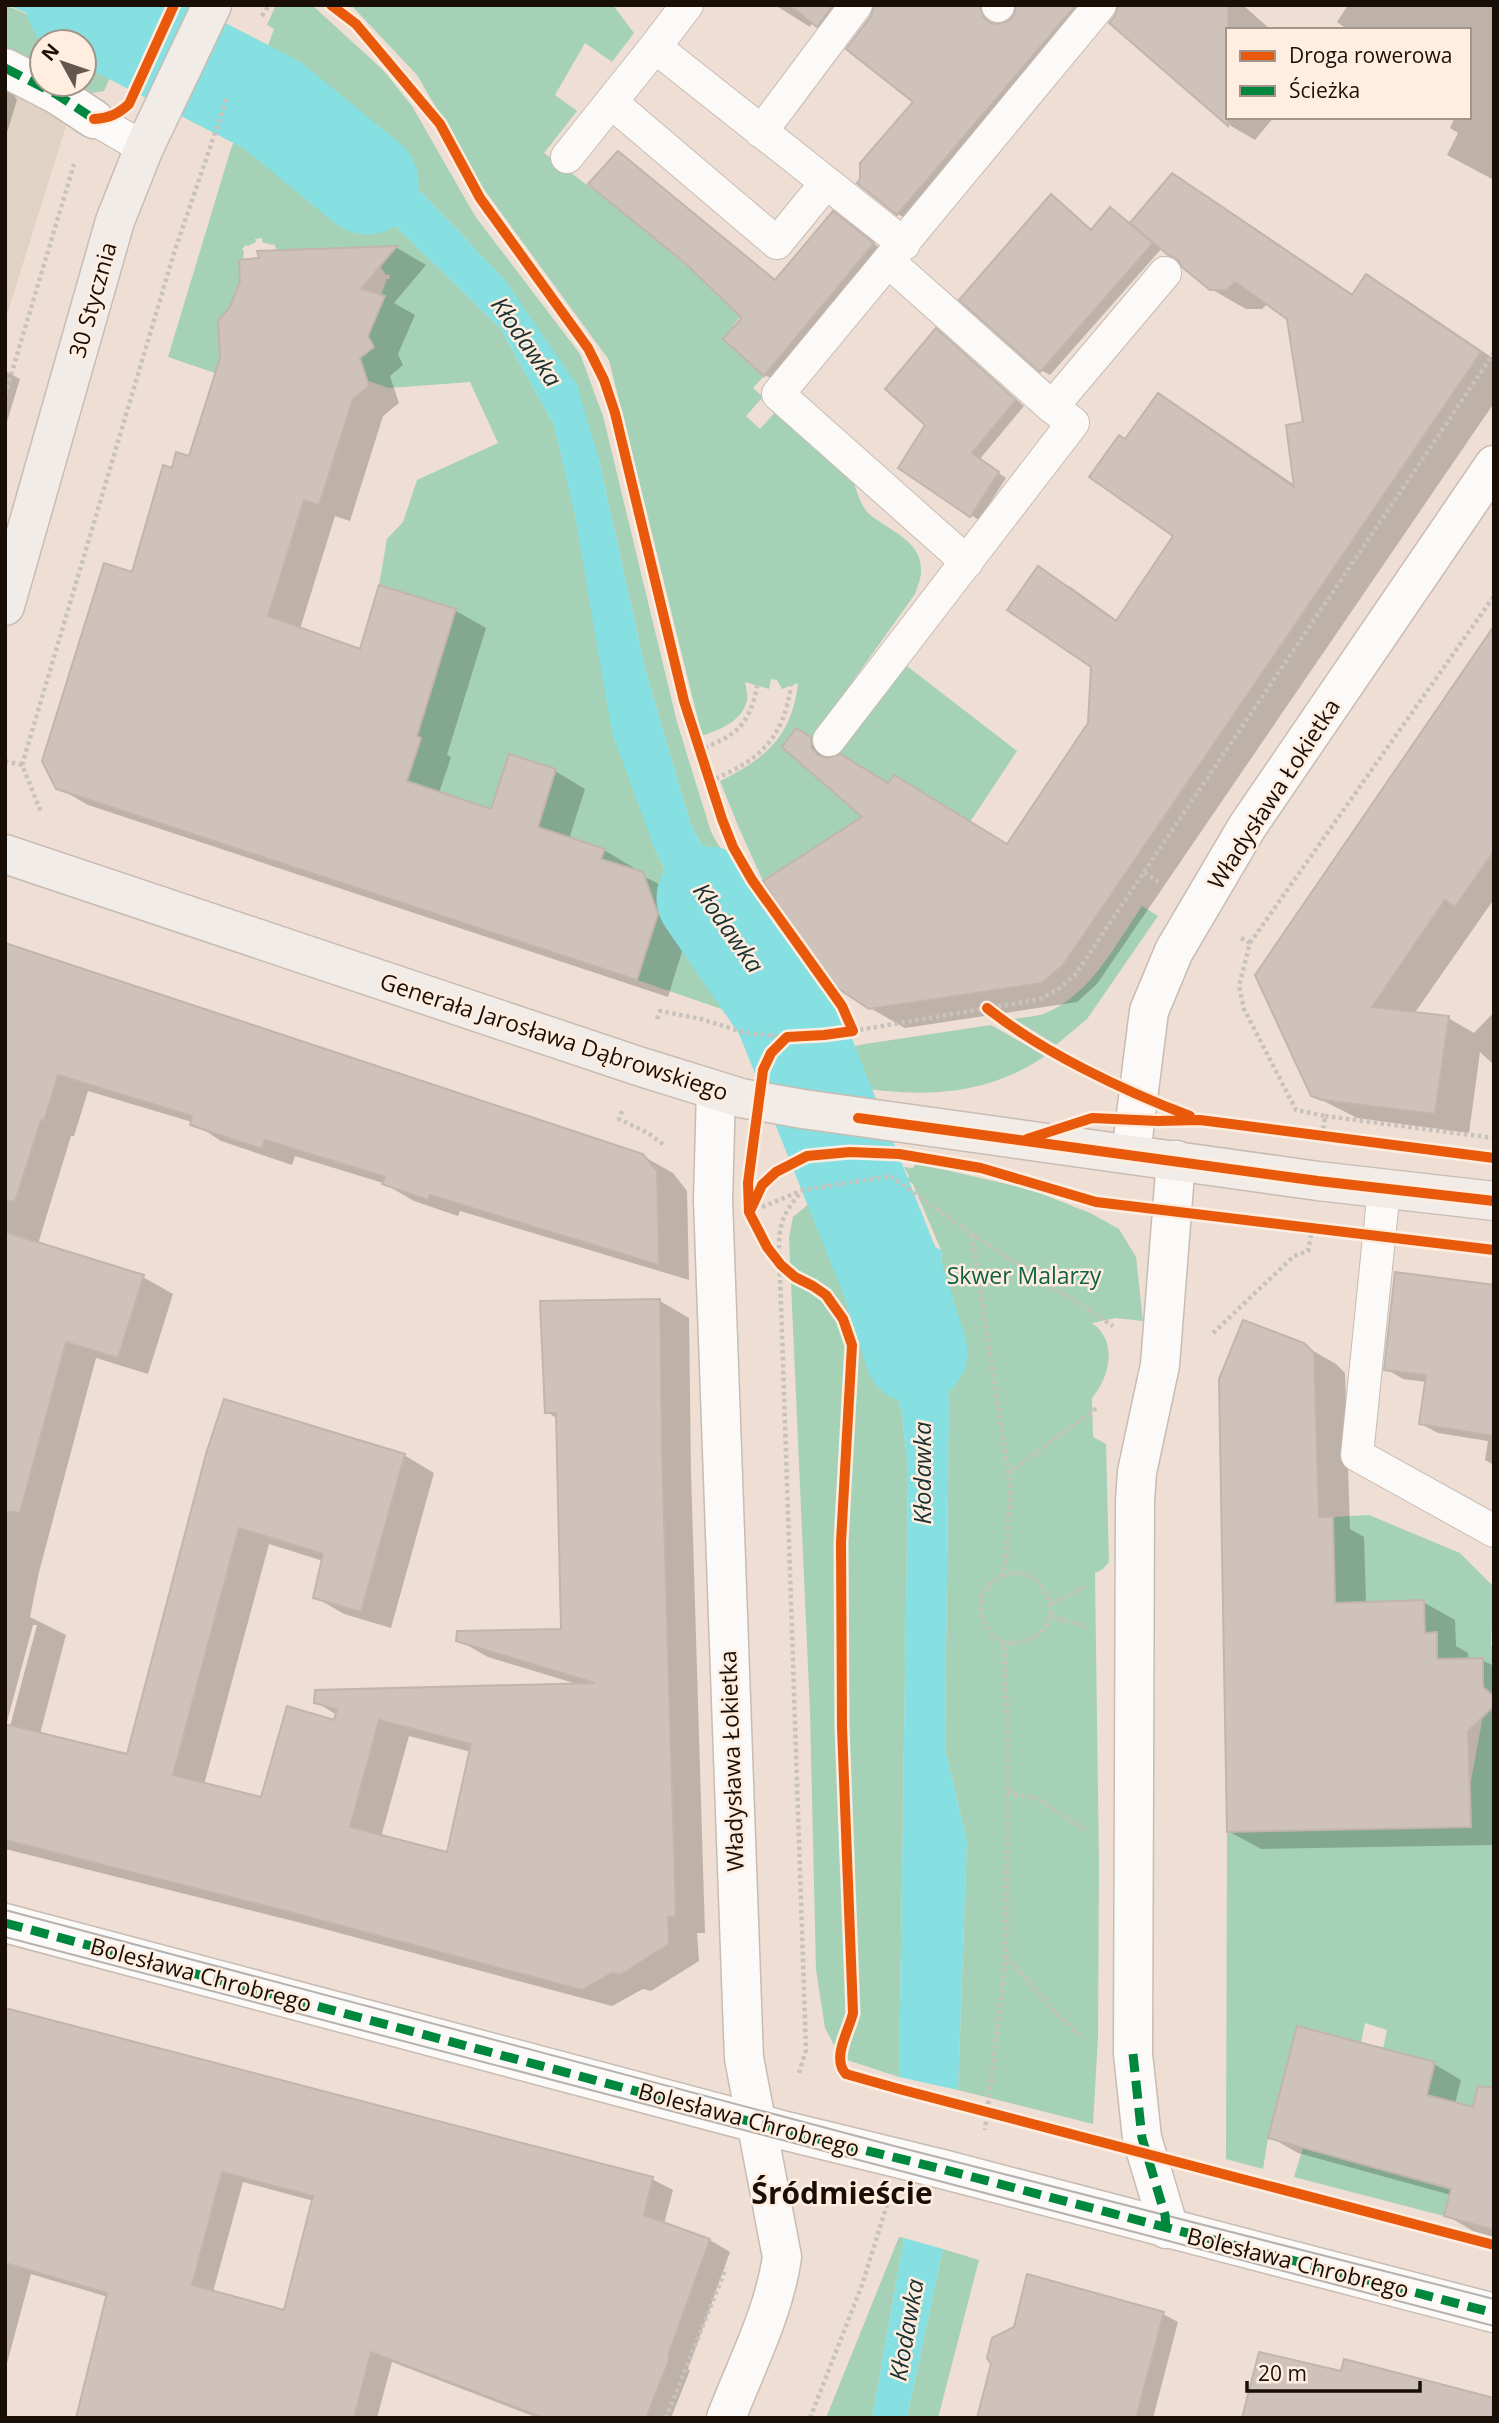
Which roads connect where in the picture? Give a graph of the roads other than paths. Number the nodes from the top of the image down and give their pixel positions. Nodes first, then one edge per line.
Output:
1 (212, 5) edge
2 (687, 5) edge
3 (856, 5) edge
4 (1100, 5) edge
5 (655, 47) junction
6 (5, 68) edge
7 (611, 102) junction
8 (93, 118) joint
9 (761, 132) junction
10 (151, 133) junction
11 (567, 157) dead end
12 (826, 183) junction
13 (896, 253) junction
14 (1165, 273) dead end
15 (1052, 407) junction
16 (1494, 465) edge
17 (967, 562) junction
18 (5, 606) edge
19 (829, 740) dead end
20 (5, 854) edge
21 (739, 1096) junction
22 (1131, 1154) junction
23 (1176, 1160) junction
24 (1384, 1189) junction
25 (1494, 1201) edge
26 (1494, 1531) edge
27 (5, 1923) edge
28 (756, 2123) junction
29 (1166, 2229) junction
30 (1494, 2313) edge
31 (726, 2418) edge

1 - 10 main road, 30 Stycznia
2 - 5 lane
3 - 9 lane
4 - 13 lane
5 - 7 lane
5 - 9 lane
6 - 8 street
7 - 11 lane
7 - 12 lane
8 - 10 lane
9 - 12 lane
10 - 18 main road, 30 Stycznia
12 - 13 lane
13 - 15 lane
13 - 17 lane
14 - 15 lane
15 - 17 lane
16 - 22 street, Władysława Łokietka
17 - 19 lane
20 - 21 main road, Generała Jarosława Dąbrowskiego
21 - 22 main road, Generała Jarosława Dąbrowskiego
21 - 28 street, Władysława Łokietka
22 - 23 main road, Generała Jarosława Dąbrowskiego
23 - 24 main road, Generała Jarosława Dąbrowskiego
23 - 29 street
24 - 25 main road, Generała Jarosława Dąbrowskiego
24 - 26 lane
27 - 28 street, Bolesława Chrobrego
28 - 29 street, Bolesława Chrobrego
28 - 31 street, Władysława Łokietka
29 - 30 street, Bolesława Chrobrego

